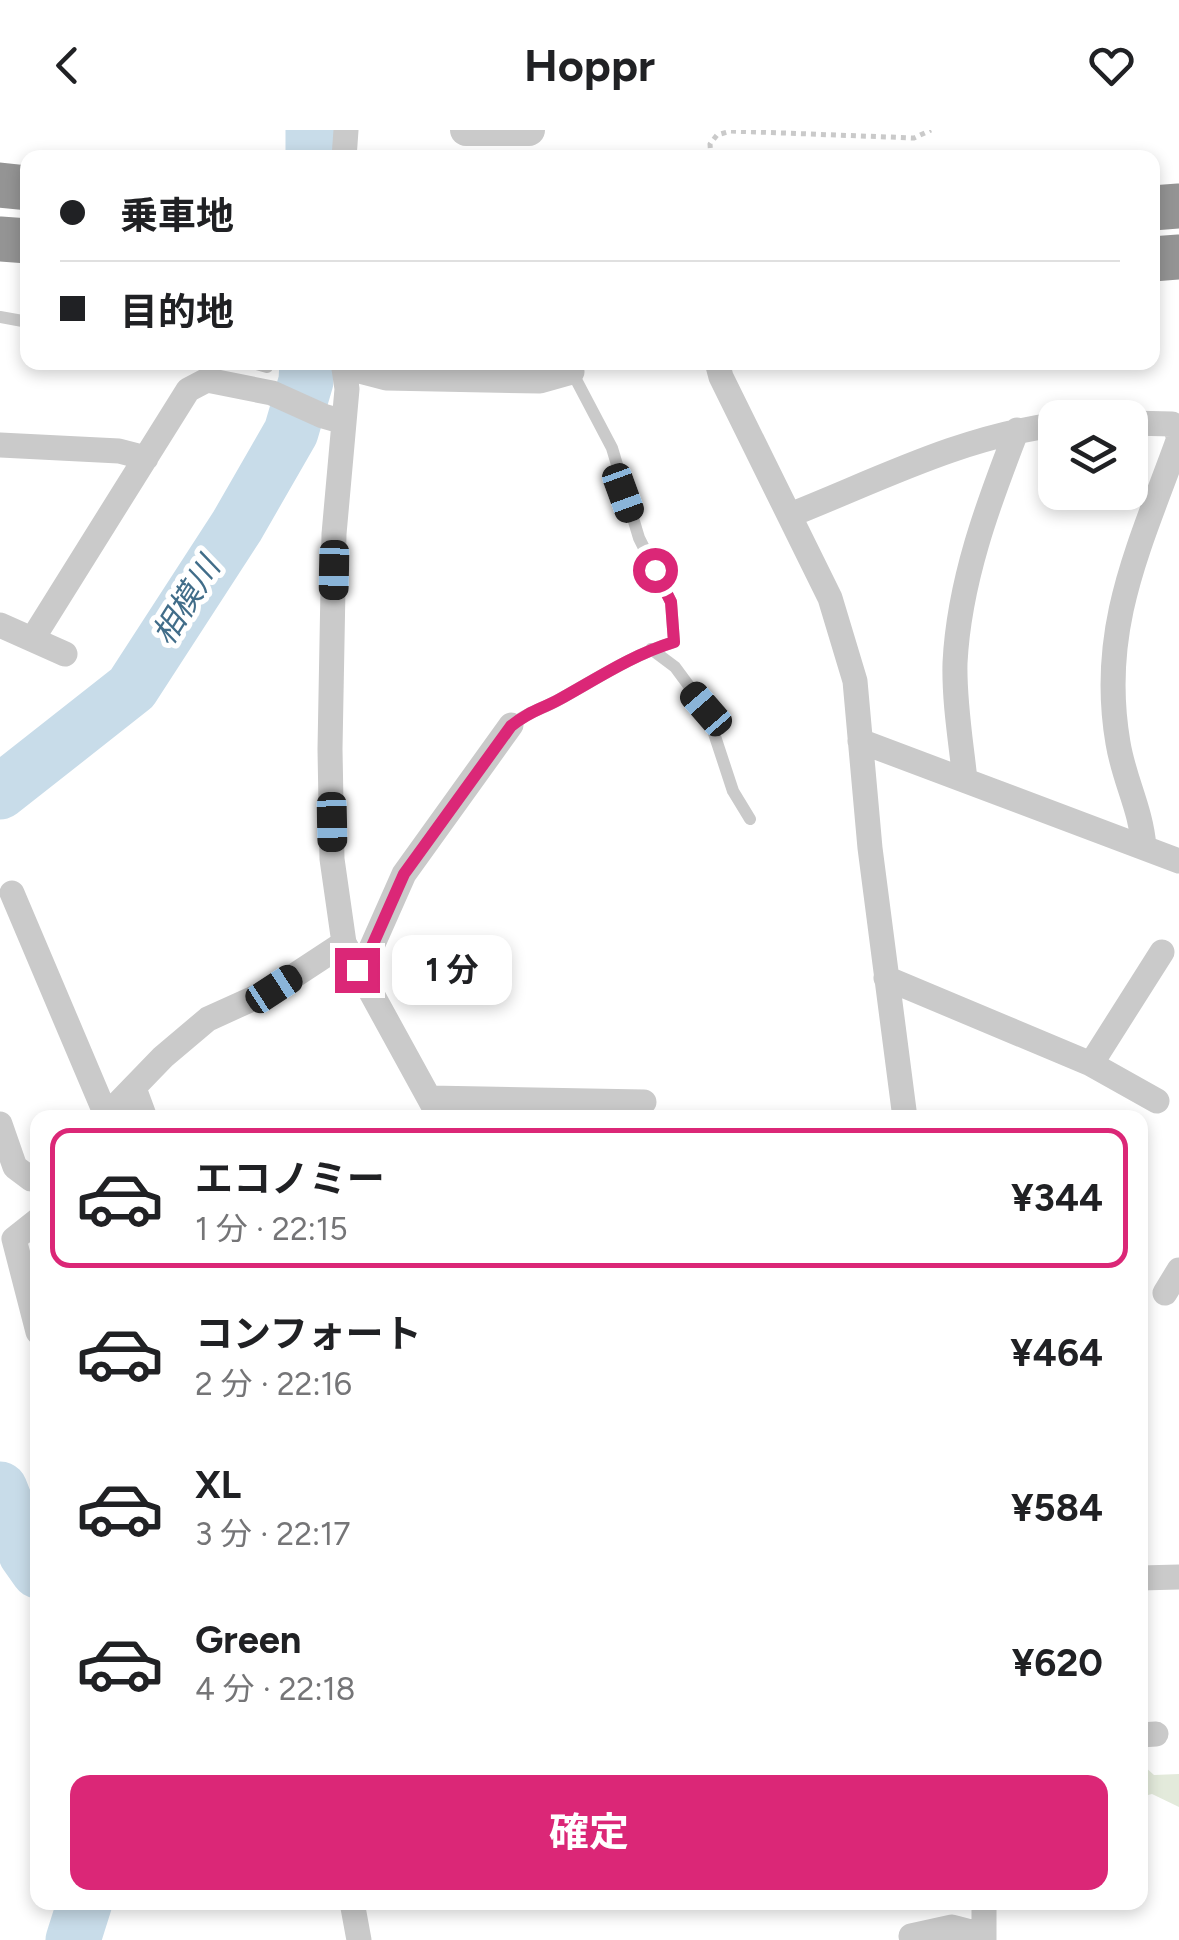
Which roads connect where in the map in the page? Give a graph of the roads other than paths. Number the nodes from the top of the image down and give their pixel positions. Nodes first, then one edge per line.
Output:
1 (466, 130) edge
2 (529, 130) edge
3 (343, 370) edge
4 (360, 370) edge
5 (719, 370) edge
6 (572, 372) joint
7 (333, 419) junction
8 (1148, 423) edge
9 (1038, 428) edge
10 (1017, 430) junction
11 (1179, 437) edge
12 (0, 445) edge
13 (146, 458) junction
14 (790, 515) junction
15 (0, 625) edge
16 (33, 638) junction
17 (651, 650) junction
18 (65, 654) dead end
19 (511, 726) joint
20 (860, 741) junction
21 (965, 780) junction
22 (750, 819) dead end
23 (1144, 847) junction
24 (1179, 861) edge
25 (12, 893) dead end
26 (344, 943) junction
27 (1162, 952) dead end
28 (357, 970) junction
29 (886, 978) junction
30 (1091, 1064) junction
31 (134, 1088) junction
32 (644, 1102) dead end
33 (1157, 1102) dead end
34 (435, 1108) edge
35 (102, 1110) edge
36 (111, 1110) edge
37 (142, 1110) edge
38 (904, 1110) edge
39 (0, 1124) edge
40 (30, 1178) edge
41 (30, 1225) edge
42 (7, 1238) edge
43 (1179, 1270) edge
44 (1165, 1292) dead end
45 (30, 1308) edge
46 (1179, 1577) edge
47 (1148, 1578) edge
48 (353, 1910) edge
49 (984, 1910) edge
50 (910, 1936) dead end
51 (983, 1938) edge
52 (359, 1940) edge

1 - 2 street
3 - 7 street
4 - 6 street
5 - 14 street
6 - 17 lane
7 - 13 street
7 - 26 street
8 - 11 street
9 - 10 street
10 - 14 street
10 - 21 street
11 - 23 street
12 - 13 street
13 - 16 street
14 - 20 street
15 - 16 street
16 - 18 street
17 - 19 lane
17 - 22 lane
19 - 28 street
20 - 21 street
20 - 29 street
21 - 23 street
23 - 24 street
25 - 35 street
26 - 28 street
26 - 31 street
27 - 30 street
28 - 34 street
29 - 30 street
29 - 38 street
30 - 33 street
31 - 36 street
31 - 37 street
32 - 34 street
39 - 40 street
41 - 42 street
42 - 45 street
43 - 44 street
46 - 47 street
48 - 52 street
49 - 51 street
50 - 51 street

